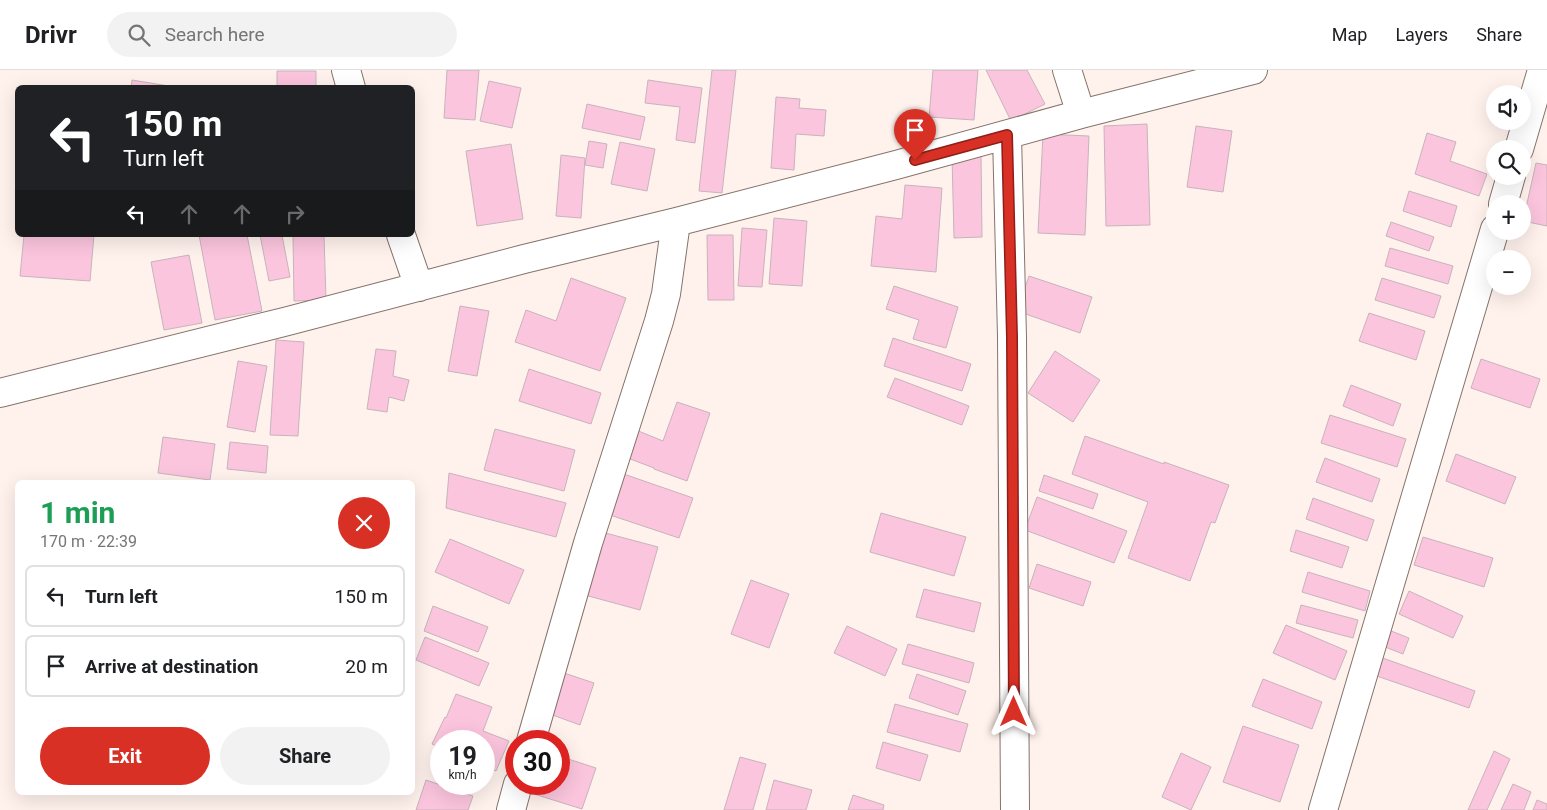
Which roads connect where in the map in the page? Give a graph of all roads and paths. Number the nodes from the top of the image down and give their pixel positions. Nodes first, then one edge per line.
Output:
1 (346, 70) edge
2 (1067, 70) edge
3 (1254, 70) edge
4 (1542, 70) edge
5 (351, 85) edge
6 (1081, 114) junction
7 (1007, 135) junction
8 (1522, 140) edge
9 (676, 222) junction
10 (402, 237) edge
11 (1492, 240) edge
12 (419, 287) junction
13 (0, 393) edge
14 (534, 730) edge
15 (515, 795) edge
16 (511, 810) edge
17 (1015, 810) edge
18 (1323, 810) edge

1 - 5 street
2 - 6 street
3 - 6 street
4 - 8 street
6 - 7 street
7 - 9 street
7 - 17 street
9 - 12 street
9 - 14 street
10 - 12 street
11 - 18 street
12 - 13 street
15 - 16 street

